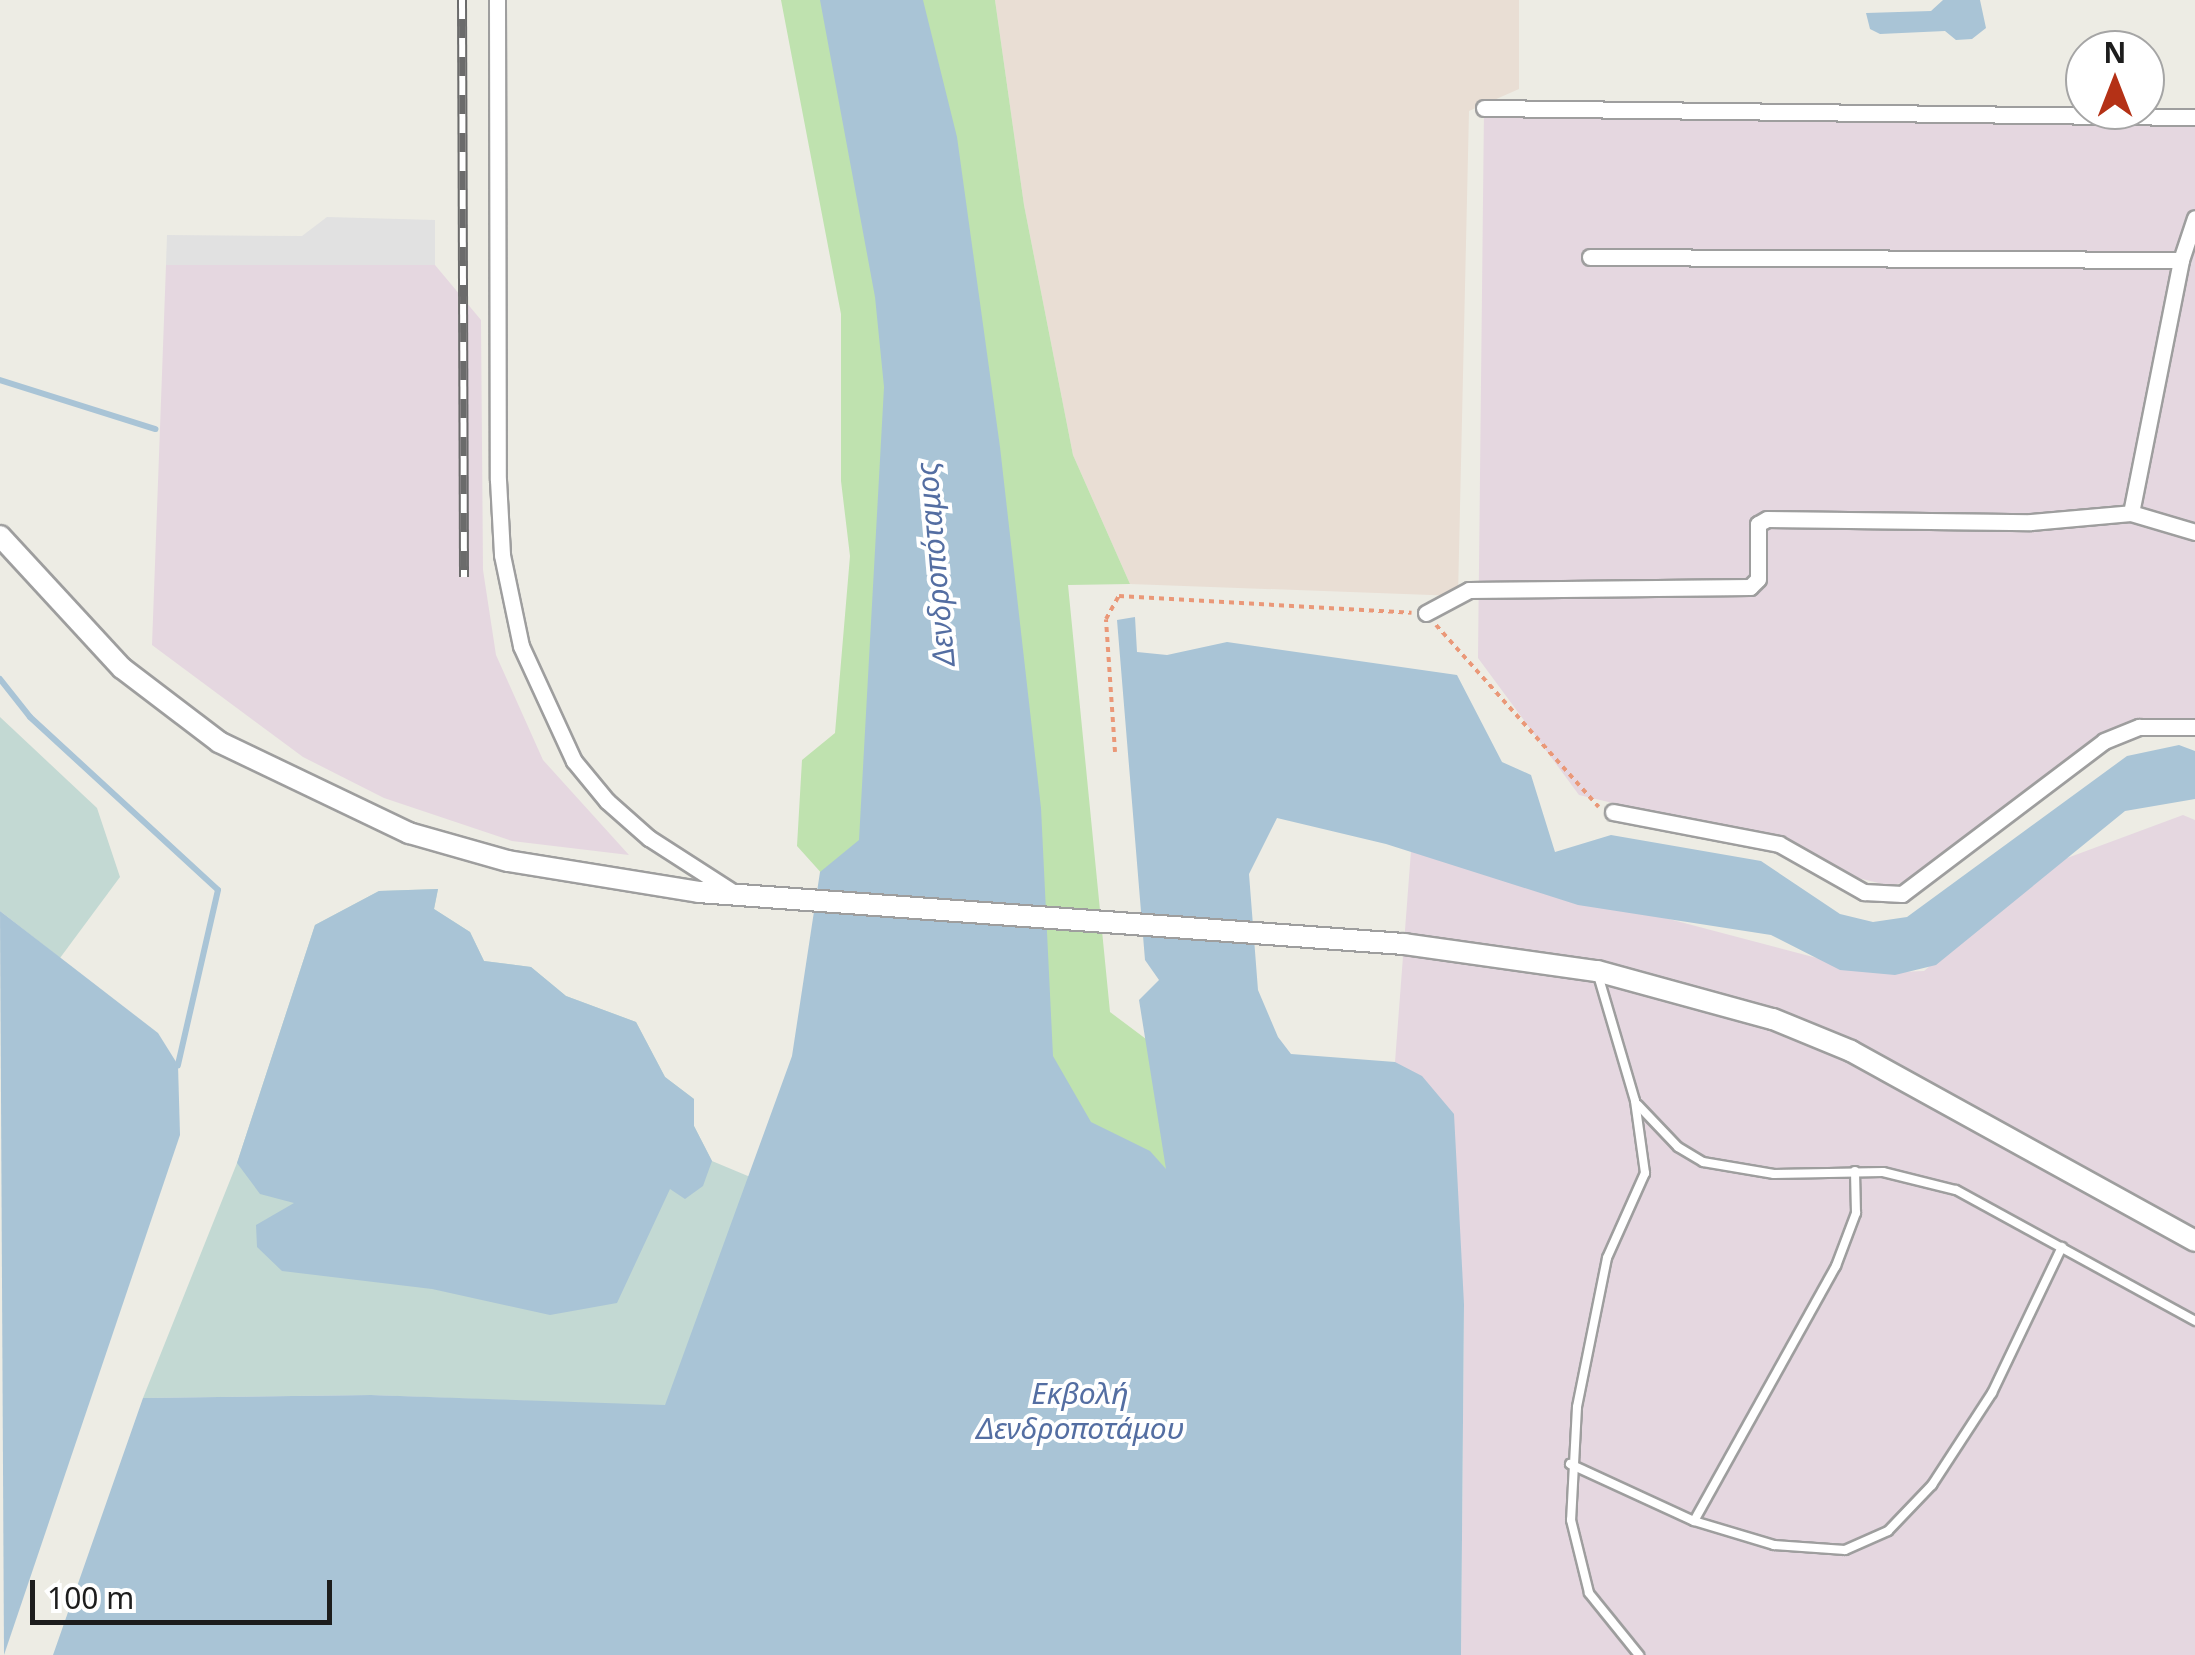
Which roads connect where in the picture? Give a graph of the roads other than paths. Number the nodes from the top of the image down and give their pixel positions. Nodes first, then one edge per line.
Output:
1 (497, 0) edge
2 (1484, 108) dead end
3 (2195, 117) edge
4 (2195, 218) edge
5 (1590, 257) dead end
6 (2180, 260) junction
7 (2131, 513) junction
8 (2195, 532) edge
9 (0, 536) edge
10 (1426, 613) road end
11 (2195, 727) edge
12 (1613, 812) road end
13 (738, 895) junction
14 (1596, 971) junction
15 (1635, 1102) junction
16 (1855, 1171) junction
17 (2195, 1241) edge
18 (2062, 1248) junction
19 (2195, 1322) edge
20 (1570, 1464) junction
21 (1694, 1521) junction
22 (1639, 1655) edge

1 - 13 street
2 - 3 street
4 - 6 street
5 - 6 street
6 - 7 street
7 - 8 street
7 - 10 street
9 - 13 street
11 - 12 street
13 - 14 street
14 - 15 lane
14 - 17 street
15 - 16 lane
15 - 20 lane
16 - 18 lane
16 - 21 lane
18 - 19 lane
18 - 21 lane
20 - 21 lane
20 - 22 lane

